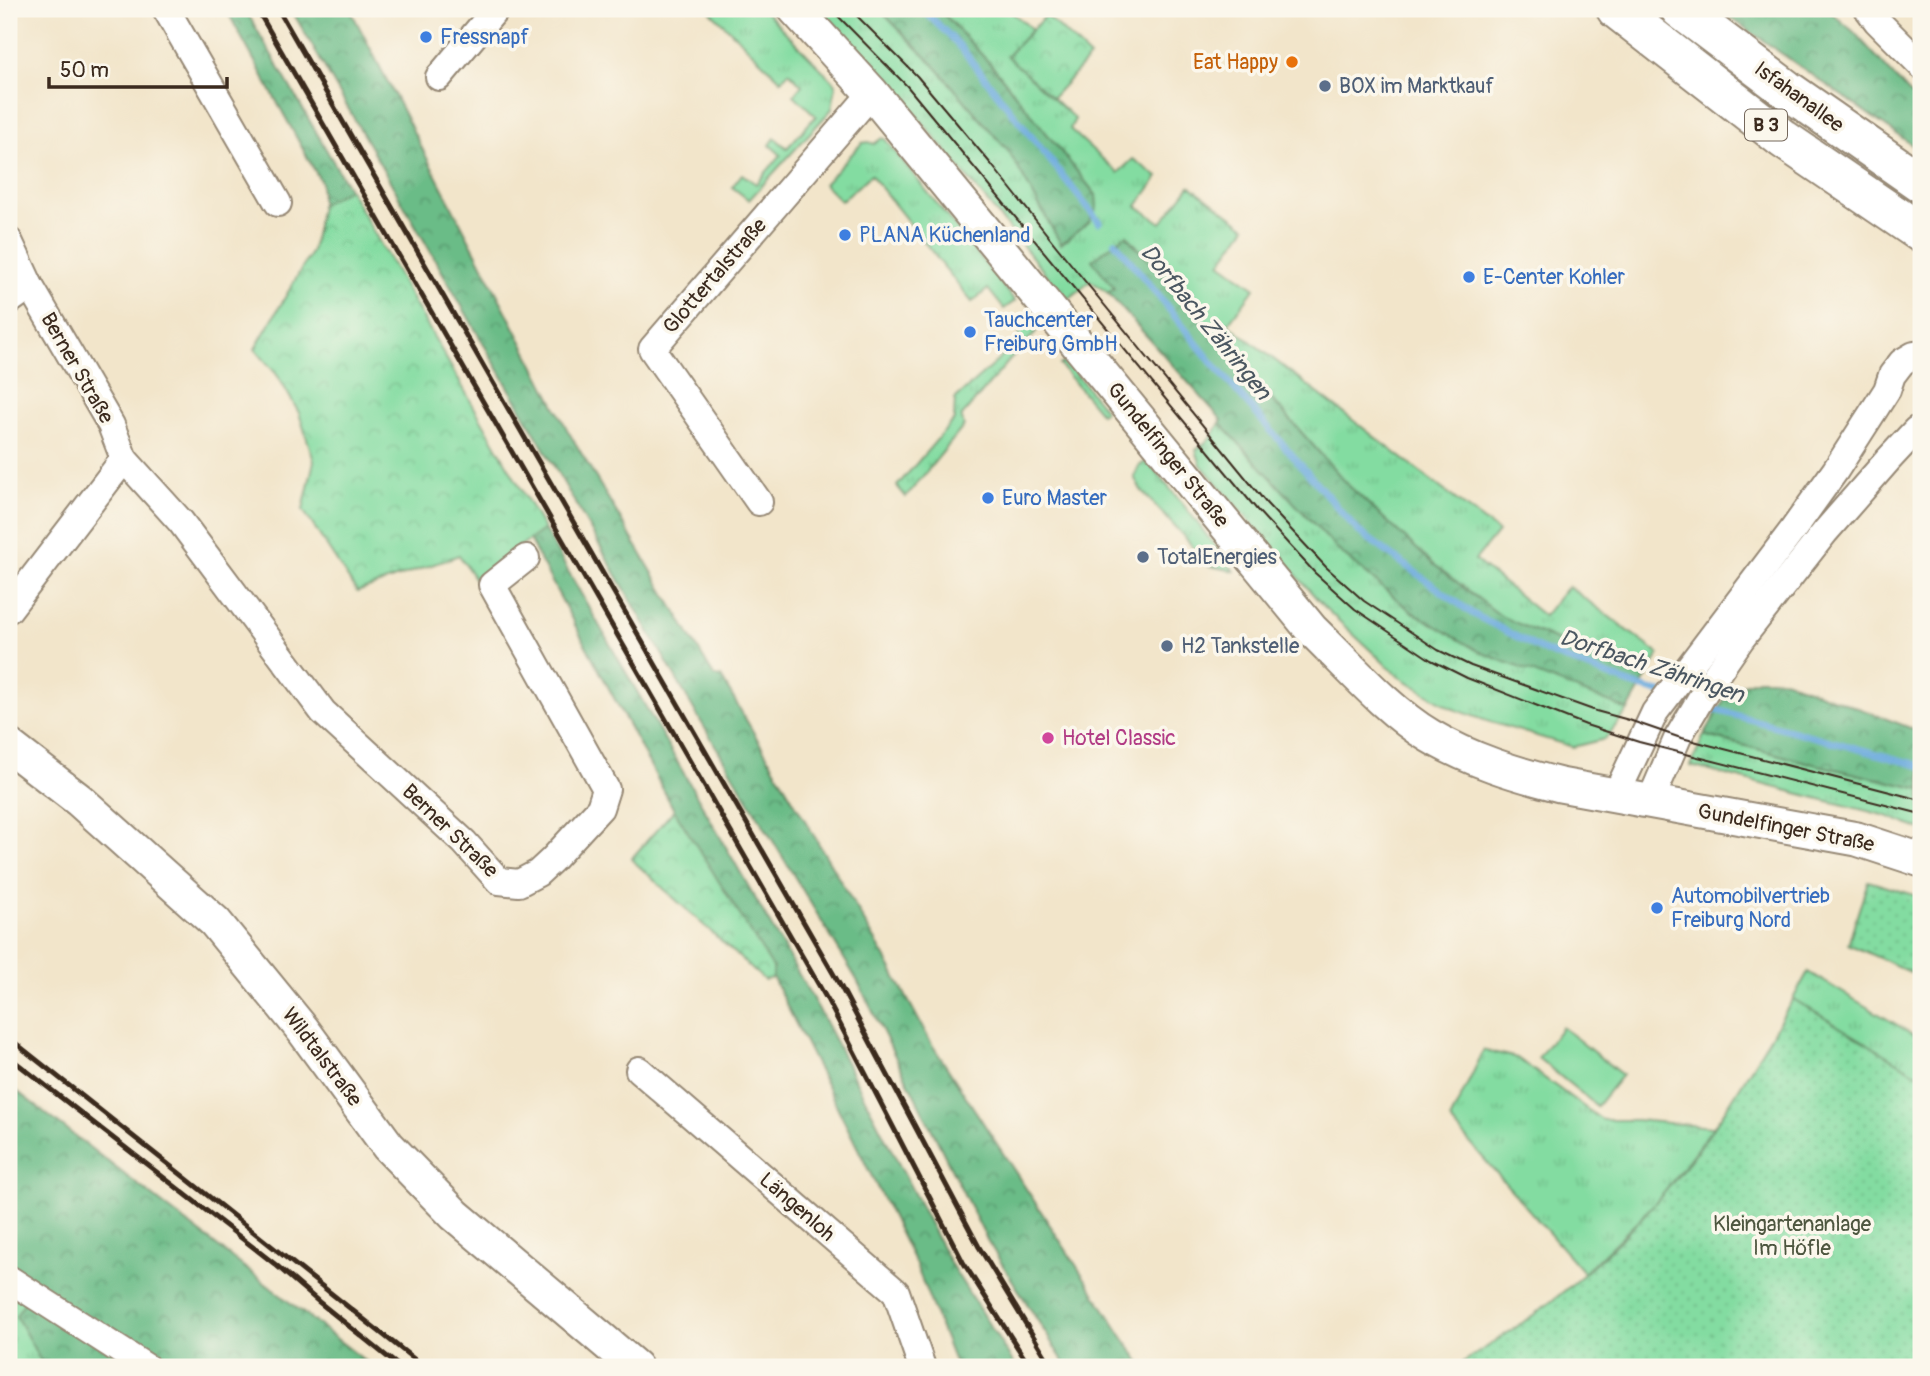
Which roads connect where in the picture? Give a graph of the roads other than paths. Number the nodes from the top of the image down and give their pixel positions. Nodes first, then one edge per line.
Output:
1 (166, 9) edge
2 (496, 9) edge
3 (795, 9) edge
4 (1616, 9) edge
5 (1680, 9) edge
6 (1868, 9) edge
7 (1921, 65) edge
8 (439, 78) dead end
9 (872, 93) junction
10 (1921, 183) edge
11 (278, 203) dead end
12 (1921, 233) edge
13 (9, 241) edge
14 (30, 286) junction
15 (9, 301) edge
16 (1921, 354) edge
17 (1887, 390) junction
18 (1919, 430) edge
19 (124, 459) junction
20 (759, 502) dead end
21 (526, 558) dead end
22 (9, 609) edge
23 (9, 746) edge
24 (1616, 795) junction
25 (1650, 802) junction
26 (1921, 860) edge
27 (639, 1070) dead end
28 (9, 1279) edge
29 (146, 1367) edge
30 (635, 1367) edge
31 (922, 1367) edge

1 - 11 street
2 - 8 street
3 - 9 street, Gundelfinger Straße
4 - 12 highway, Isfahanallee / B 3
5 - 10 highway, Isfahanallee / B 3
6 - 7 street
9 - 20 street, Glottertalstraße
9 - 24 street, Gundelfinger Straße
13 - 14 street, Berner Straße
14 - 15 street
14 - 19 street, Berner Straße
16 - 17 street
17 - 18 street
17 - 24 street
18 - 25 street
19 - 21 street, Berner Straße
19 - 22 street
23 - 30 street, Wildtalstraße
24 - 25 street, Gundelfinger Straße
25 - 26 street, Gundelfinger Straße
27 - 31 street, Längenloh
28 - 29 street

